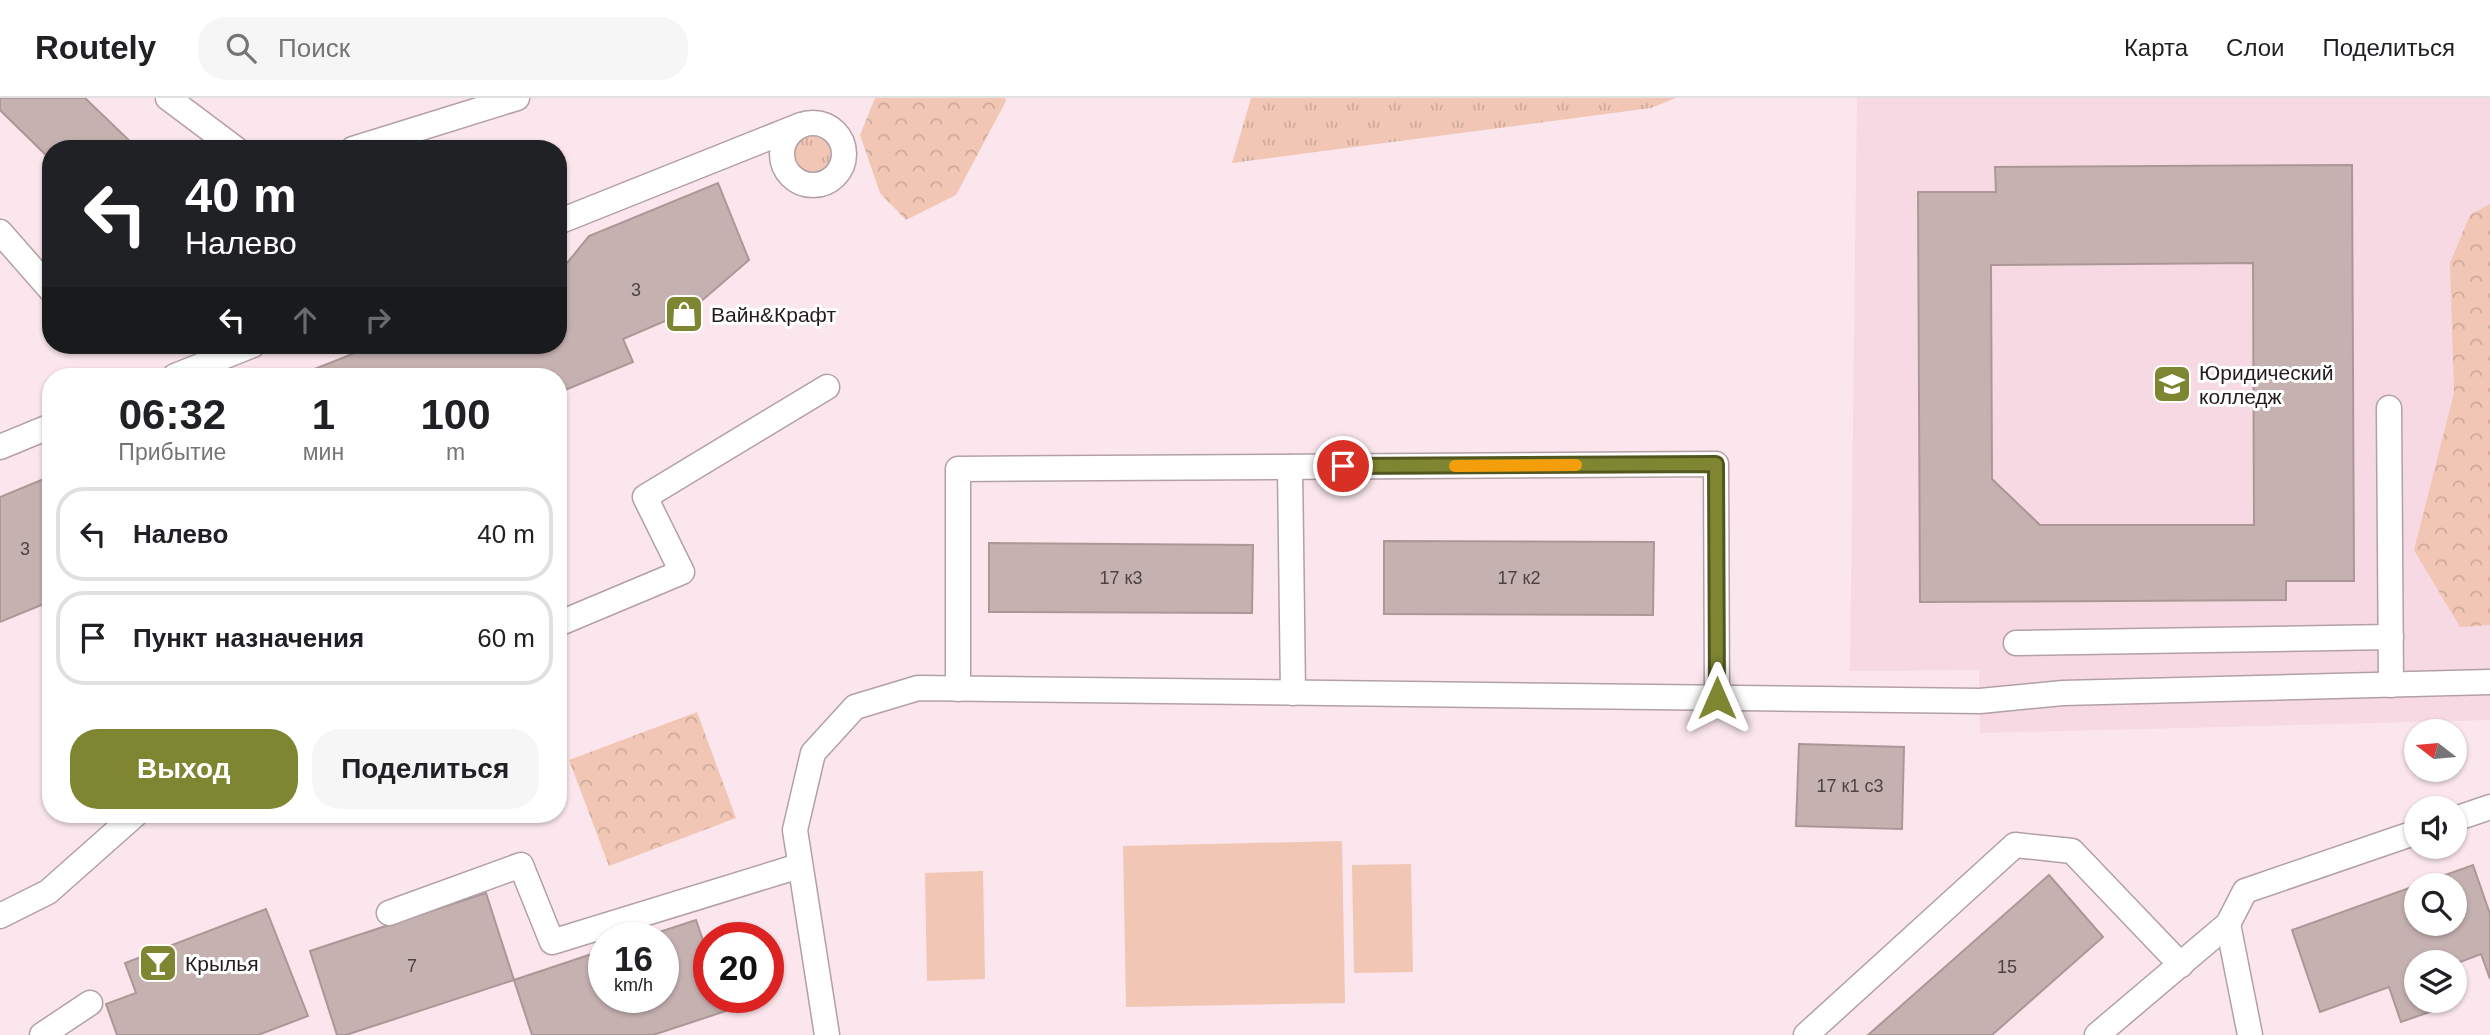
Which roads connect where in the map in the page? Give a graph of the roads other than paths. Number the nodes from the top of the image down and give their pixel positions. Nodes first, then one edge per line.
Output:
1 (168, 98) edge
2 (517, 98) edge
3 (801, 125) dead end
4 (224, 140) edge
5 (382, 140) edge
6 (567, 218) edge
7 (0, 232) edge
8 (42, 280) edge
9 (230, 354) edge
10 (195, 368) edge
11 (827, 387) dead end
12 (2389, 408) dead end
13 (42, 430) edge
14 (0, 447) edge
15 (1290, 467) junction
16 (567, 620) edge
17 (2391, 637) junction
18 (2016, 643) dead end
19 (2490, 682) edge
20 (2391, 685) junction
21 (958, 689) junction
22 (1293, 693) junction
23 (1717, 698) junction
24 (2490, 807) edge
25 (2467, 814) edge
26 (126, 823) edge
27 (2404, 836) edge
28 (799, 866) junction
29 (389, 913) dead end
30 (0, 916) edge
31 (2228, 924) junction
32 (2181, 965) junction
33 (90, 1003) dead end
34 (42, 1035) edge
35 (827, 1035) edge
36 (1806, 1035) edge
37 (2098, 1035) edge
38 (2250, 1035) edge

1 - 4 lane
2 - 5 lane
3 - 6 lane
7 - 8 lane
9 - 10 lane
11 - 16 lane
12 - 17 lane
13 - 14 lane
15 - 21 lane
15 - 22 lane
15 - 23 lane
17 - 18 lane
17 - 20 lane
19 - 20 lane
20 - 23 lane
21 - 22 lane
21 - 28 lane
22 - 23 lane
24 - 25 lane
26 - 30 lane
27 - 31 lane
28 - 29 lane
28 - 35 lane
31 - 32 lane
31 - 38 lane
32 - 36 lane
32 - 37 lane
33 - 34 lane

